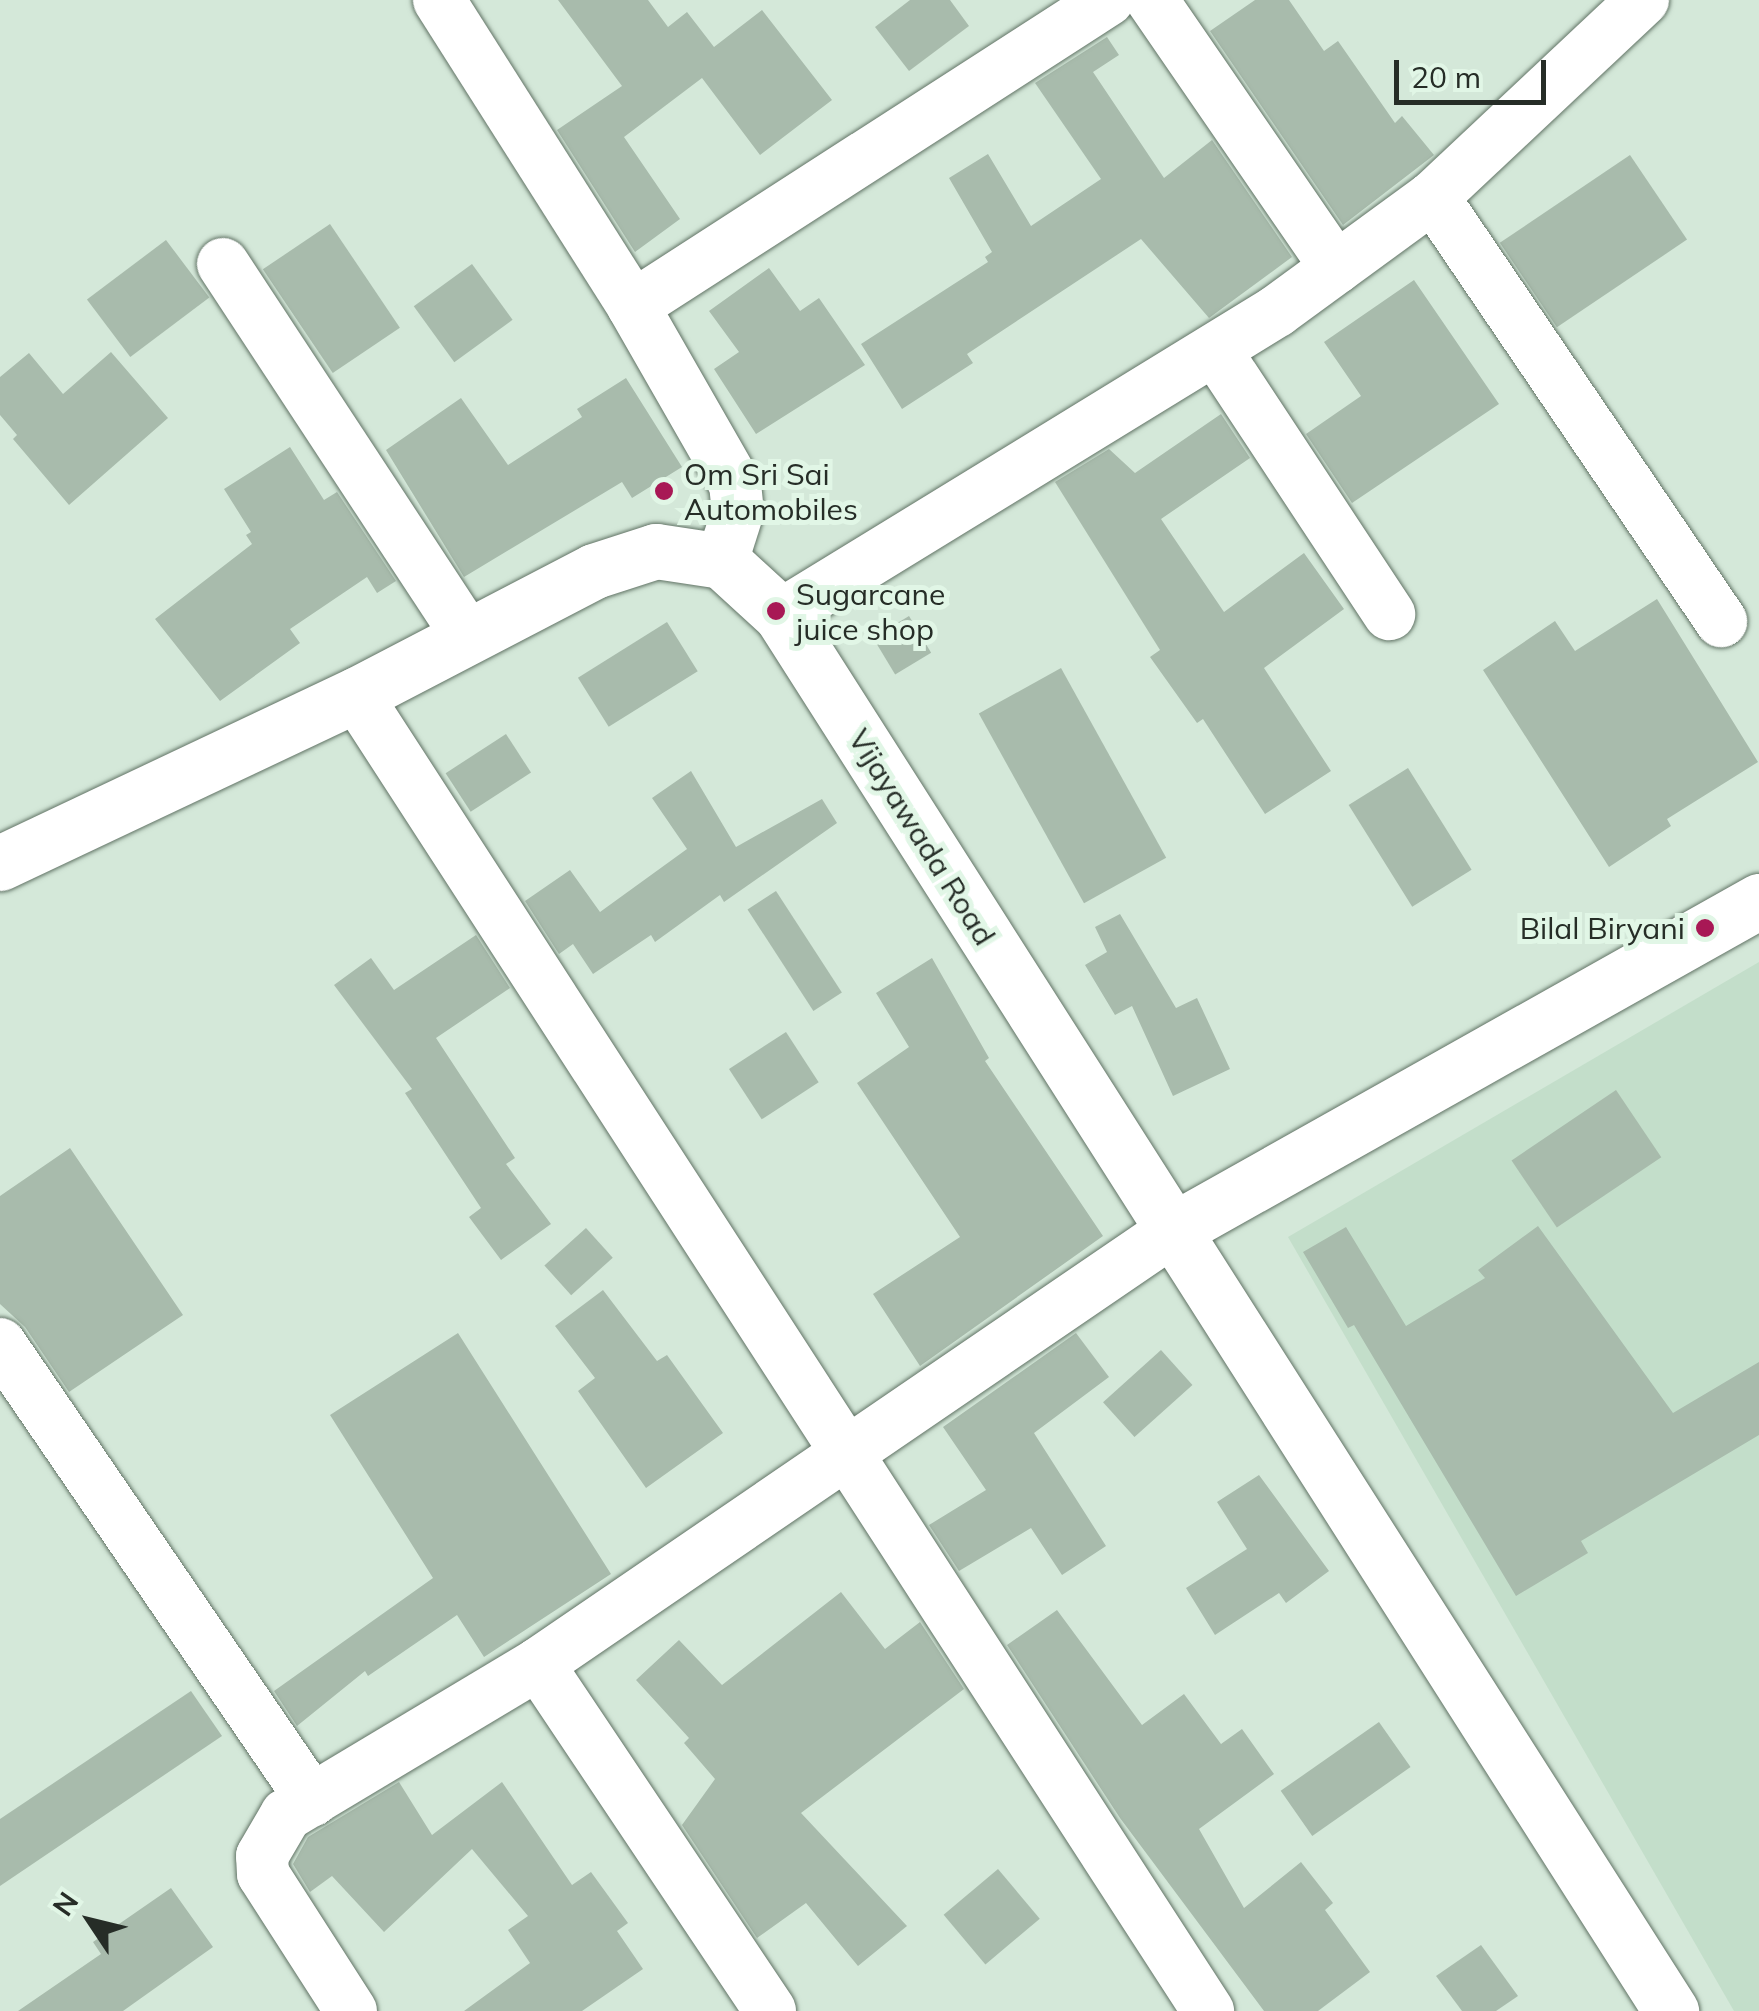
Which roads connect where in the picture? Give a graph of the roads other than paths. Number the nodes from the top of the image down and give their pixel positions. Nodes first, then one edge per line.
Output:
1 (439, 0) edge
2 (1108, 0) edge
3 (1152, 0) edge
4 (1643, 0) edge
5 (1433, 197) junction
6 (223, 264) dead end
7 (1336, 268) junction
8 (633, 306) junction
9 (1217, 353) junction
10 (722, 561) junction
11 (1388, 614) dead end
12 (781, 615) junction
13 (1721, 621) dead end
14 (467, 634) junction
15 (356, 695) junction
16 (0, 862) edge
17 (1759, 901) edge
18 (1176, 1229) junction
19 (0, 1344) edge
20 (848, 1448) junction
21 (538, 1664) junction
22 (312, 1800) junction
23 (351, 2011) edge
24 (770, 2011) edge
25 (1208, 2011) edge
26 (1671, 2011) edge

1 - 8 street
2 - 8 street
3 - 7 street
4 - 5 street
5 - 7 street
5 - 13 street
6 - 14 street
7 - 9 street
8 - 10 street
9 - 11 street
9 - 12 street
10 - 12 main road, Vijayawada Road
10 - 14 main road
12 - 18 main road, Vijayawada Road
14 - 15 main road
15 - 16 main road
15 - 20 street
17 - 18 main road
18 - 20 street
18 - 26 main road, Vijayawada Road
19 - 22 street
20 - 21 street
20 - 25 street
21 - 22 street
21 - 24 street
22 - 23 street

